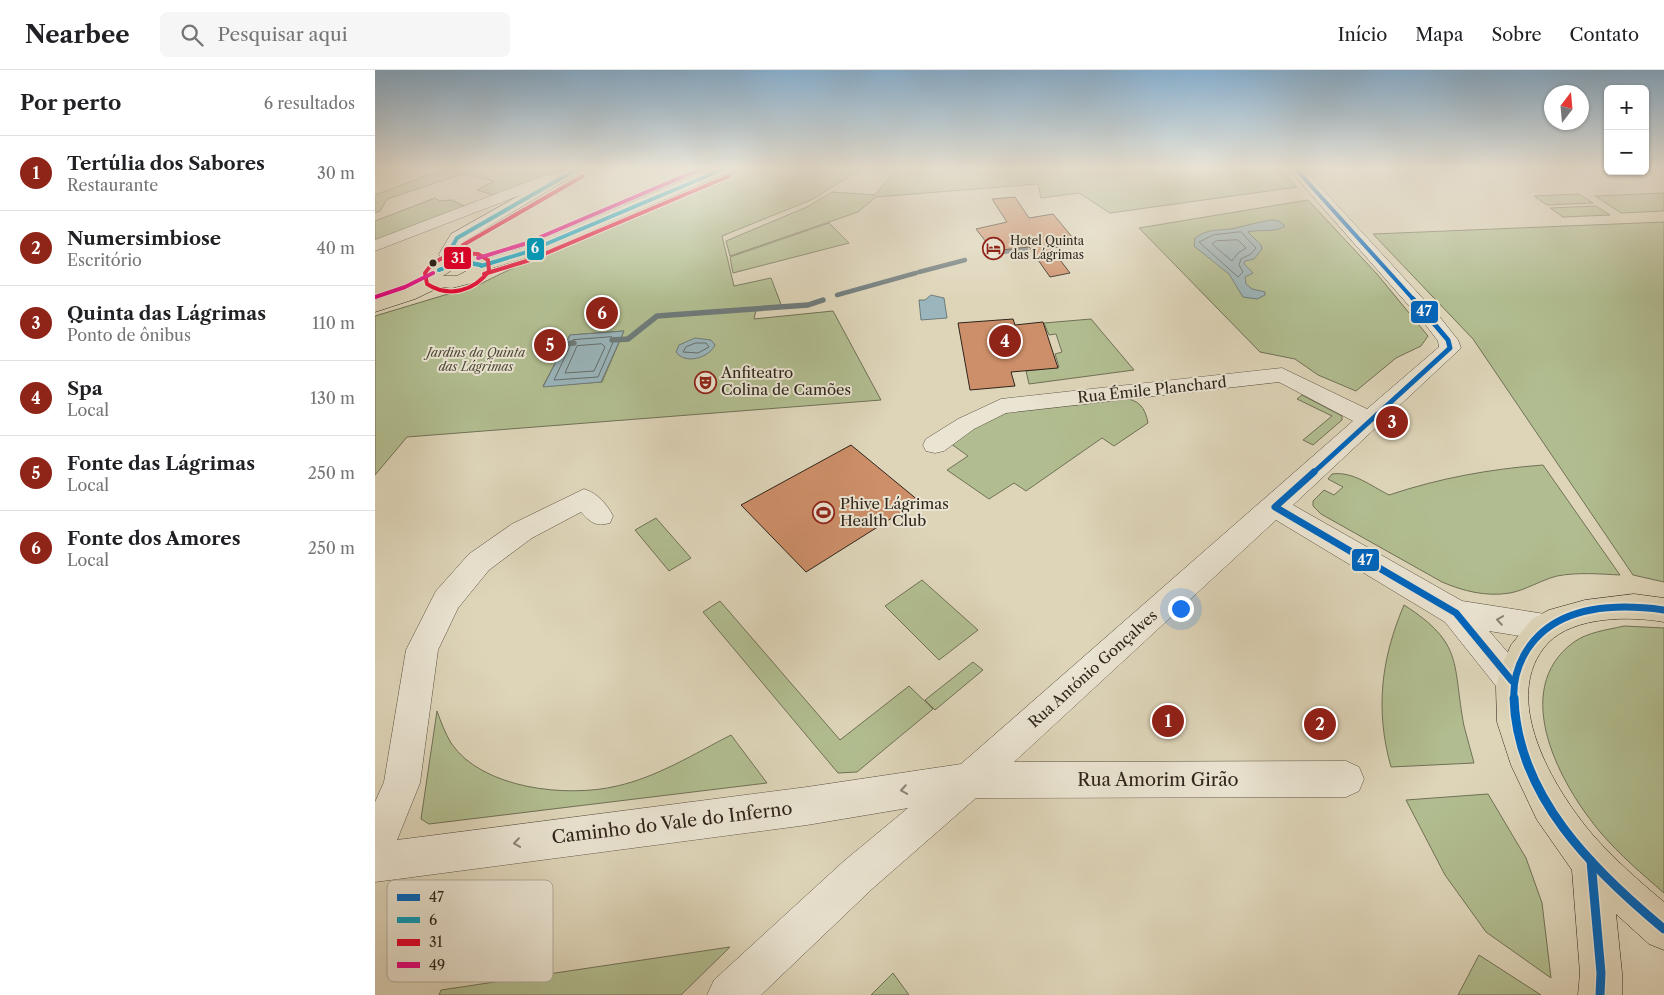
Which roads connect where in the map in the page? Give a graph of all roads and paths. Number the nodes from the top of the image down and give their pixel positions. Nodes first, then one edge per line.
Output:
1 (465, 211) edge
2 (504, 211) edge
3 (624, 211) edge
4 (1333, 211) edge
5 (375, 246) edge
6 (450, 264) junction
7 (481, 266) junction
8 (437, 281) junction
9 (375, 306) edge
10 (1369, 420) junction
11 (935, 445) dead end
12 (1275, 507) junction
13 (600, 516) dead end
14 (1664, 610) edge
15 (1456, 613) junction
16 (1545, 627) junction
17 (1512, 681) junction
18 (1346, 779) dead end
19 (969, 780) junction
20 (375, 846) edge
21 (1591, 861) junction
22 (375, 862) edge
23 (1664, 929) edge
24 (729, 995) edge
25 (1600, 995) edge

1 - 5 street
2 - 6 street
3 - 7 main road
4 - 10 street, Rua António Gonçalves
6 - 7 main road
6 - 8 main road
7 - 8 main road
8 - 9 main road
10 - 11 street, Rua Émile Planchard
10 - 12 street, Rua António Gonçalves
12 - 15 street
12 - 19 street, Rua António Gonçalves
13 - 20 street
14 - 16 main road
16 -> 15 street
15 - 17 street
16 - 17 main road
17 - 21 main road
18 - 19 street, Rua Amorim Girão
19 -> 22 street, Caminho do Vale do Inferno
19 - 24 street, Rua António Gonçalves
21 - 23 main road
21 - 25 main road

